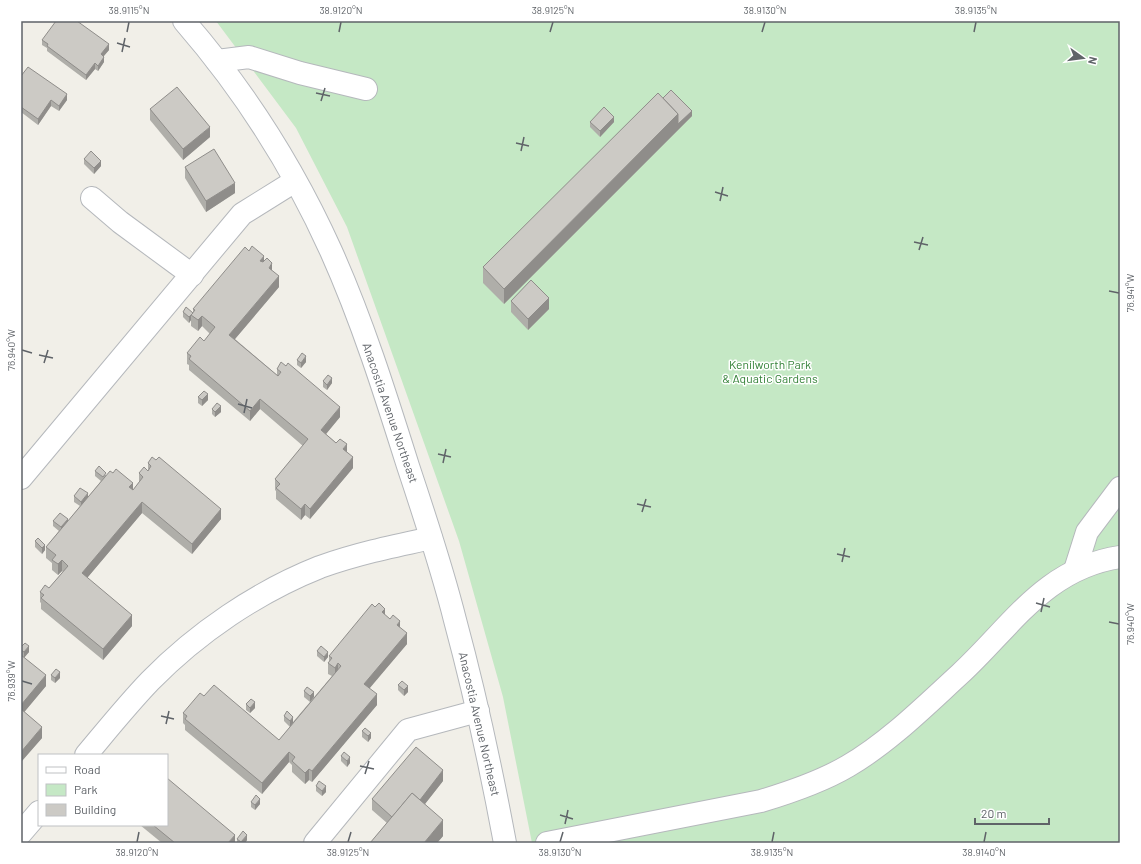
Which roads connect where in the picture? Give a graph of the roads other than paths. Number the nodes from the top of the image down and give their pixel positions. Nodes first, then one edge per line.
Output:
1 (184, 21) edge
2 (217, 62) junction
3 (366, 89) dead end
4 (296, 181) junction
5 (92, 198) dead end
6 (192, 275) junction
7 (21, 478) edge
8 (1120, 488) edge
9 (432, 538) junction
10 (1120, 557) edge
11 (1075, 570) junction
12 (478, 711) junction
13 (87, 754) edge
14 (38, 813) edge
15 (21, 833) edge
16 (315, 843) edge
17 (505, 843) edge
18 (547, 843) edge

1 - 2 street, Anacostia Avenue Northeast
2 - 3 street
2 - 4 street, Anacostia Avenue Northeast
4 - 6 street
4 - 9 street, Anacostia Avenue Northeast
5 - 6 street
6 - 7 street
8 - 11 street
9 - 12 street, Anacostia Avenue Northeast
9 - 13 street
10 - 11 street
11 - 18 street
12 - 16 street
12 - 17 street, Anacostia Avenue Northeast
14 - 15 street

